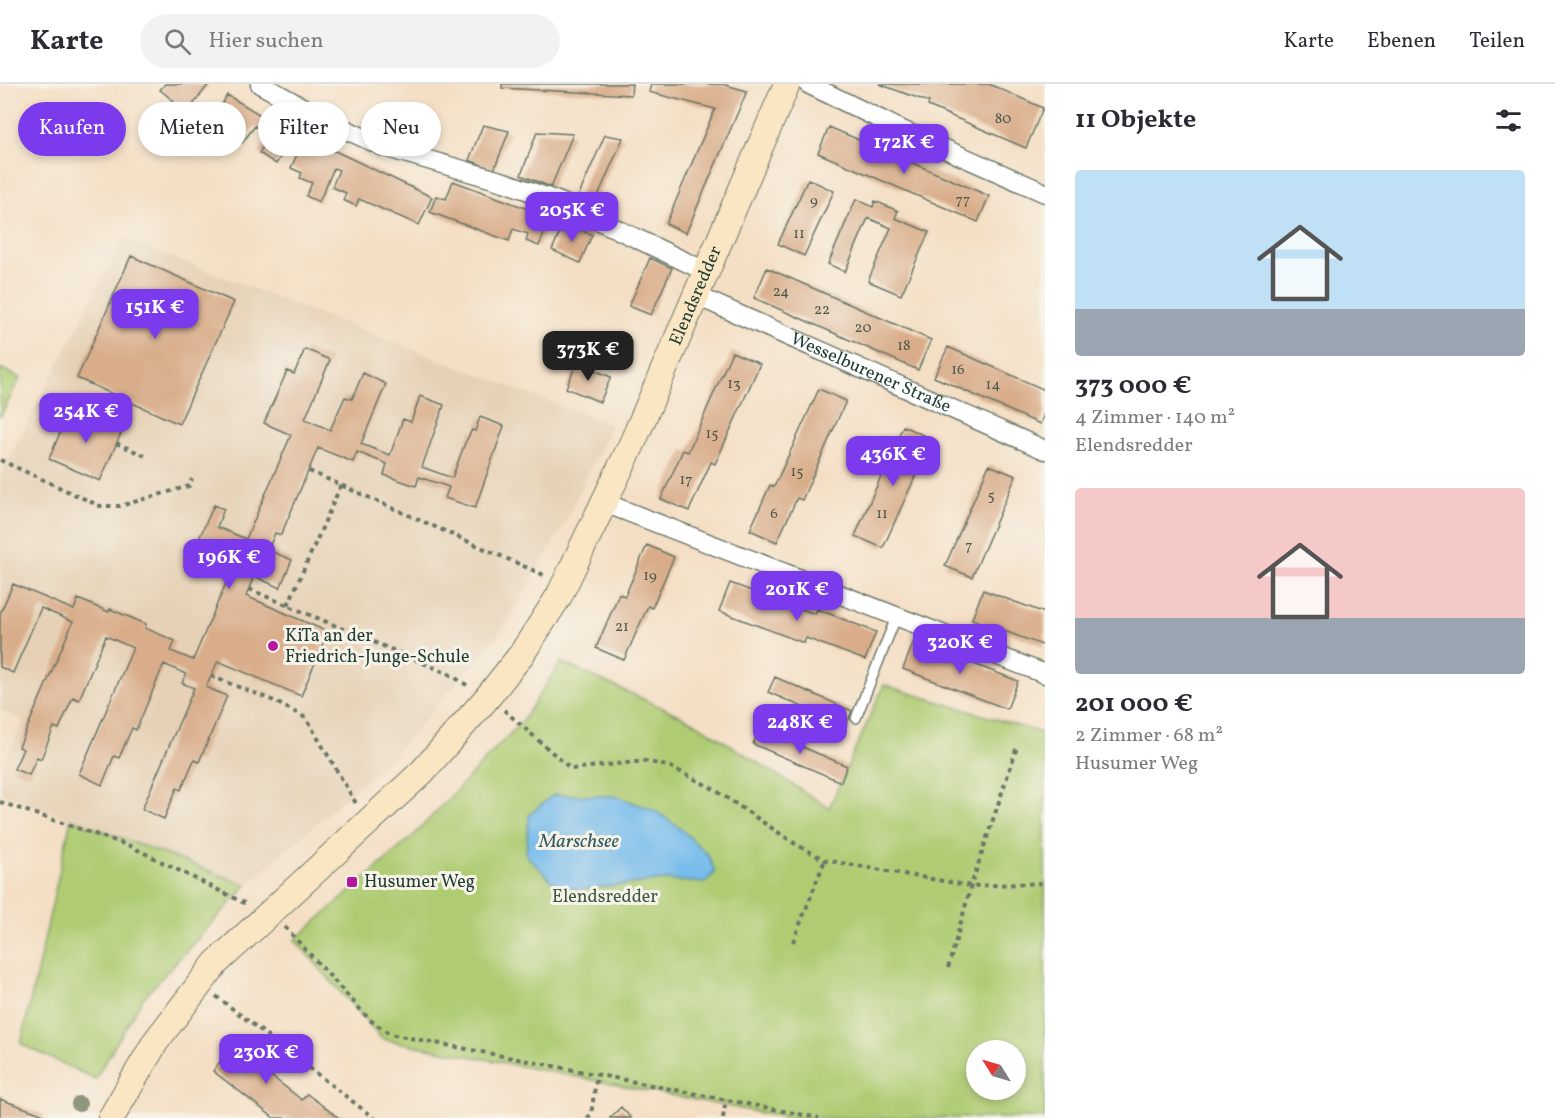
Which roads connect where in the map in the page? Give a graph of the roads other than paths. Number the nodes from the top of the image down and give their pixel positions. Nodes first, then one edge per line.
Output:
1 (260, 84) edge
2 (787, 84) edge
3 (808, 84) edge
4 (1045, 193) edge
5 (707, 272) junction
6 (697, 296) junction
7 (1045, 450) edge
8 (605, 503) junction
9 (897, 615) junction
10 (1045, 674) edge
11 (856, 718) dead end
12 (111, 1118) edge

1 - 5 street
2 - 5 main road, Elendsredder
3 - 4 street
5 - 6 main road, Elendsredder
6 - 7 street, Wesselburener Straße
6 - 8 main road, Elendsredder
8 - 9 street
8 - 12 main road, Elendsredder
9 - 10 street
9 - 11 lane

